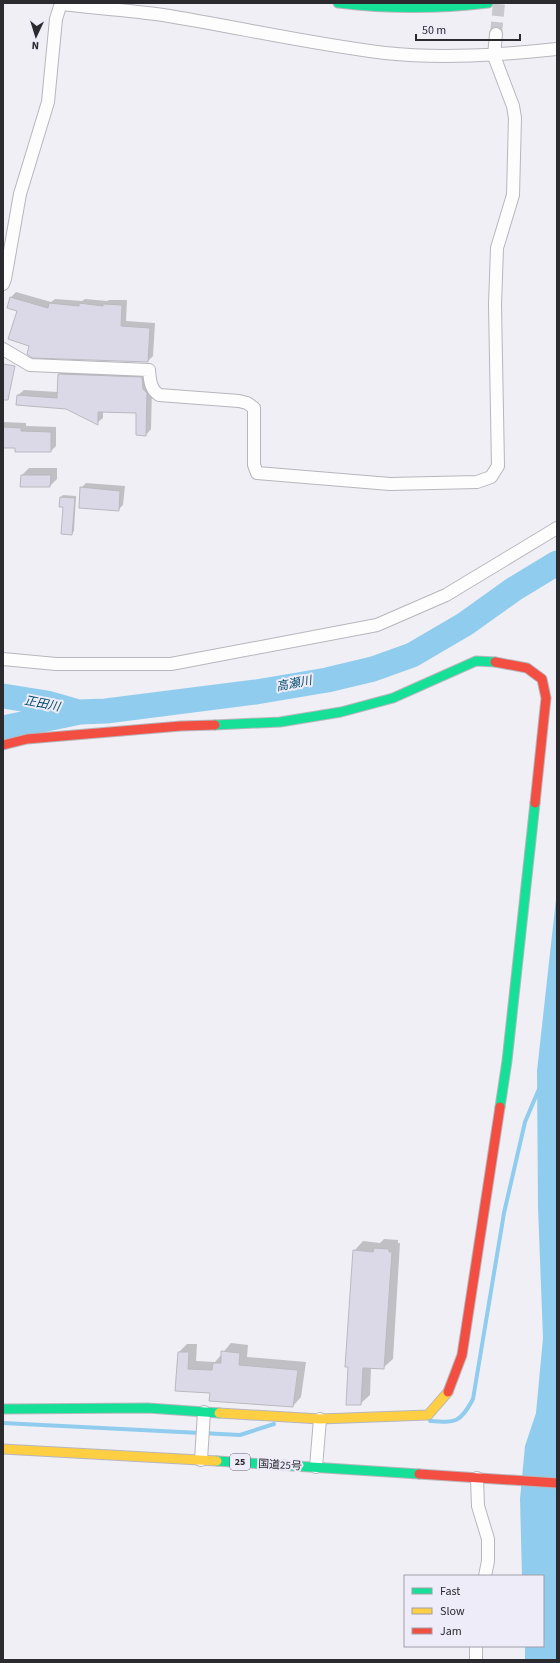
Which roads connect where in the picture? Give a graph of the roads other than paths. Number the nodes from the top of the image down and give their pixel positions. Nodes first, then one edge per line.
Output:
1 (338, 3) edge
2 (488, 3) edge
3 (61, 4) edge
4 (496, 34) tunnel mouth
5 (557, 50) edge
6 (494, 56) junction
7 (3, 284) edge
8 (3, 349) edge
9 (557, 528) edge
10 (3, 659) edge
11 (3, 745) edge
12 (3, 1409) edge
13 (204, 1412) junction
14 (320, 1418) junction
15 (3, 1449) edge
16 (201, 1460) junction
17 (316, 1466) junction
18 (477, 1478) junction
19 (557, 1483) edge
20 (485, 1575) edge
21 (476, 1647) edge
22 (476, 1660) edge

1 - 2 main road
3 - 6 street
3 - 7 street
4 - 6 street
5 - 6 street
6 - 8 street
9 - 10 street
11 - 14 main road
12 - 13 main road
13 - 14 main road
13 - 16 street
14 - 17 street
15 - 16 main road, 国道25号 / 25
16 - 17 main road, 国道25号 / 25
17 - 18 main road, 国道25号 / 25
18 - 19 main road, 国道25号 / 25
18 - 20 street
21 - 22 street

